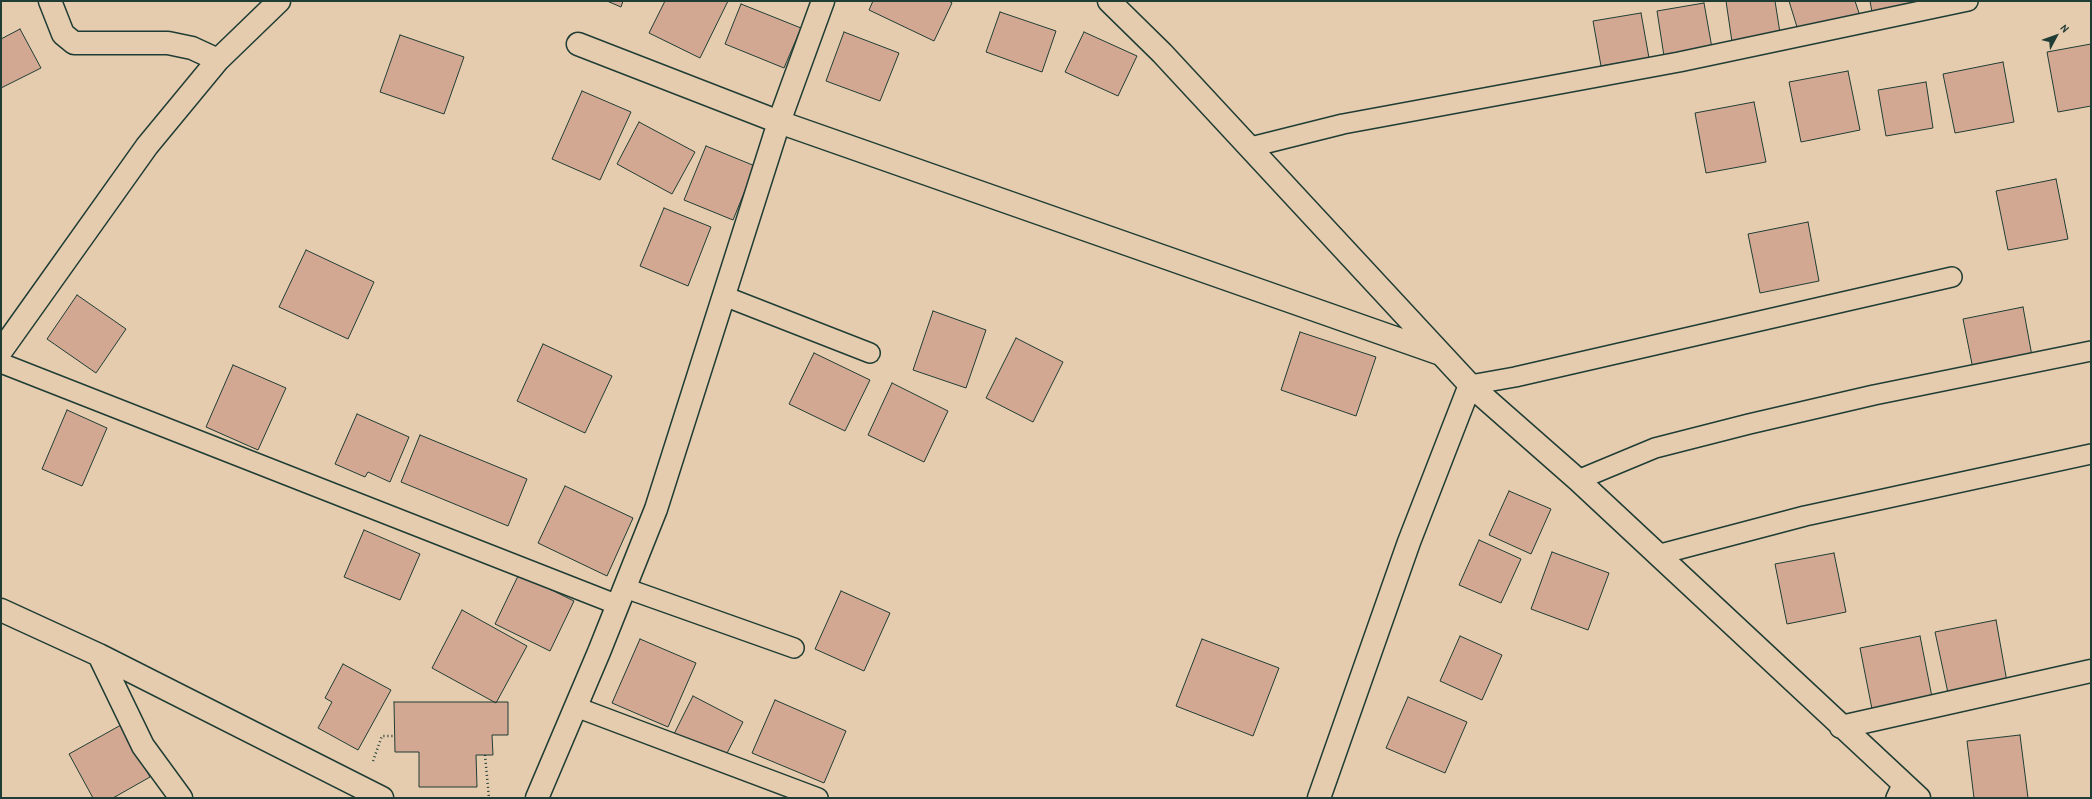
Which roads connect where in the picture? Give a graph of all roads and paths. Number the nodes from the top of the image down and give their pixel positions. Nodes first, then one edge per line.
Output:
1 (50, 1) edge
2 (279, 1) edge
3 (823, 1) edge
4 (1109, 1) edge
5 (1968, 1) edge
6 (578, 44) dead end
7 (218, 60) junction
8 (779, 122) junction
9 (1251, 147) junction
10 (1952, 277) dead end
11 (724, 296) junction
12 (1, 351) edge
13 (2091, 352) edge
14 (870, 353) dead end
15 (1439, 353) junction
16 (1, 363) edge
17 (1470, 384) junction
18 (2091, 454) edge
19 (1578, 480) junction
20 (1657, 555) junction
21 (621, 596) junction
22 (1, 610) edge
23 (794, 648) dead end
24 (99, 655) junction
25 (2091, 671) edge
26 (576, 707) junction
27 (1841, 727) junction
28 (382, 736) dead end
29 (394, 736) dead end
30 (485, 755) dead end
31 (1900, 791) edge
32 (181, 798) edge
33 (382, 798) edge
34 (489, 798) edge
35 (537, 798) edge
36 (818, 798) edge
37 (1319, 798) edge
38 (1919, 798) edge

1 - 7 street
2 - 7 street
3 - 8 street
4 - 9 street
5 - 9 lane
6 - 8 street
7 - 12 street
8 - 11 street
8 - 15 street
9 - 15 street
10 - 17 lane
11 - 14 lane
11 - 21 street
13 - 19 lane
15 - 17 street
16 - 21 lane
17 - 19 street
17 - 37 street
18 - 20 lane
19 - 20 street
20 - 27 street
21 - 23 lane
21 - 26 street
22 - 24 street
24 - 32 street
24 - 33 street
25 - 27 street
26 - 35 street
26 - 36 lane
27 - 31 street
28 - 29 path
30 - 34 path
31 - 38 street

